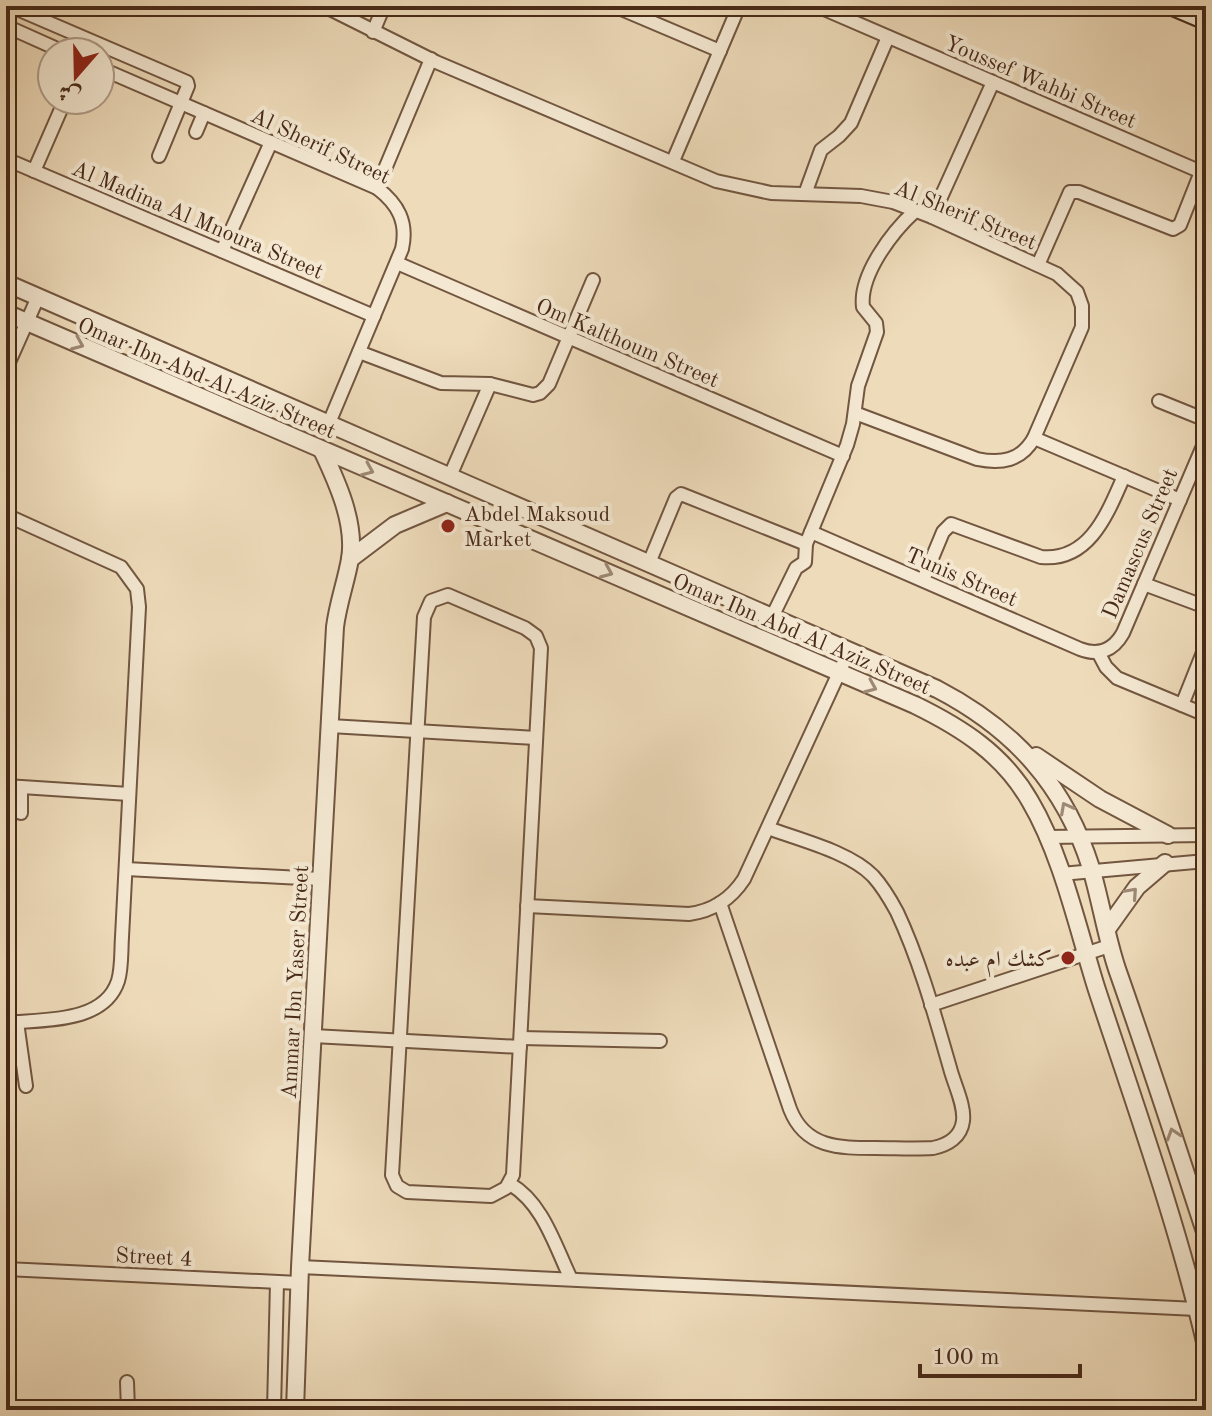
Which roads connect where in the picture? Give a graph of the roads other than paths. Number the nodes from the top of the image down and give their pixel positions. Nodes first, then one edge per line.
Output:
1 (10, 6) edge
2 (324, 6) edge
3 (384, 6) edge
4 (614, 6) edge
5 (739, 6) edge
6 (817, 6) edge
7 (1173, 6) edge
8 (1206, 20) edge
9 (6, 26) edge
10 (373, 32) junction
11 (888, 37) junction
12 (36, 39) edge
13 (720, 51) junction
14 (431, 59) junction
15 (116, 75) edge
16 (993, 82) junction
17 (181, 103) junction
18 (204, 113) junction
19 (58, 116) edge
20 (196, 132) dead end
21 (271, 142) junction
22 (159, 156) dead end
23 (6, 159) edge
24 (673, 161) junction
25 (34, 171) junction
26 (1203, 173) edge
27 (377, 188) junction
28 (805, 194) junction
29 (915, 211) junction
30 (932, 217) junction
31 (222, 251) junction
32 (397, 263) junction
33 (1038, 265) junction
34 (593, 280) dead end
35 (6, 283) edge
36 (38, 297) junction
37 (6, 313) edge
38 (374, 316) junction
39 (26, 322) junction
40 (568, 339) junction
41 (359, 352) junction
42 (6, 369) edge
43 (490, 384) junction
44 (1159, 401) dead end
45 (855, 413) junction
46 (1206, 420) edge
47 (329, 423) junction
48 (1034, 438) junction
49 (1206, 439) edge
50 (322, 450) junction
51 (843, 456) junction
52 (450, 476) junction
53 (1124, 476) junction
54 (1180, 500) junction
55 (447, 503) junction
56 (6, 515) edge
57 (808, 541) junction
58 (350, 559) junction
59 (649, 563) junction
60 (923, 580) junction
61 (1144, 584) junction
62 (1206, 607) edge
63 (772, 617) junction
64 (1206, 645) edge
65 (849, 651) junction
66 (1098, 652) junction
67 (1202, 669) edge
68 (839, 673) junction
69 (1182, 705) junction
70 (1206, 715) edge
71 (330, 726) junction
72 (416, 731) junction
73 (536, 738) junction
74 (1015, 741) junction
75 (6, 786) edge
76 (21, 787) junction
77 (129, 794) junction
78 (21, 813) dead end
79 (768, 828) junction
80 (1080, 835) junction
81 (1168, 835) junction
82 (1206, 835) edge
83 (1046, 837) junction
84 (1206, 861) edge
85 (1165, 863) junction
86 (126, 869) junction
87 (1092, 871) junction
88 (1061, 874) junction
89 (321, 879) junction
90 (720, 903) junction
91 (527, 906) junction
92 (1108, 937) junction
93 (1085, 953) junction
94 (931, 1005) junction
95 (12, 1022) edge
96 (313, 1036) junction
97 (399, 1041) junction
98 (660, 1041) dead end
99 (520, 1042) junction
100 (26, 1086) dead end
101 (510, 1184) junction
102 (1206, 1235) edge
103 (6, 1269) edge
104 (300, 1275) junction
105 (571, 1279) junction
106 (277, 1282) junction
107 (1197, 1309) junction
108 (1206, 1346) edge
109 (127, 1382) dead end
110 (128, 1410) edge
111 (274, 1410) edge
112 (295, 1410) edge

1 - 17 street
2 - 10 street, Al Sherif Street
3 - 10 street
4 - 13 street
5 - 13 street
6 - 11 street, Youssef Wahbi Street
7 - 8 main road
9 - 12 street
10 - 14 street, Al Sherif Street
11 - 16 street, Youssef Wahbi Street
11 - 28 street
13 - 24 street
14 - 24 street, Al Sherif Street
14 - 27 street
15 - 17 street, Al Sherif Street
16 - 26 street, Youssef Wahbi Street
16 - 30 street
17 - 18 street, Al Sherif Street
17 - 22 street
18 - 20 street
18 - 21 street, Al Sherif Street
19 - 25 street
21 - 27 street, Al Sherif Street
21 - 31 street
23 - 25 street, Al Madina Al Mnoura Street
24 - 28 street, Al Sherif Street
25 - 31 street, Al Madina Al Mnoura Street
26 - 33 street
27 - 32 street, Al Sherif Street
28 - 29 street, Al Sherif Street
29 - 30 street, Al Sherif Street
29 - 45 street
30 - 33 street, Al Sherif Street
31 - 38 street, Al Madina Al Mnoura Street
32 - 38 street, Al Sherif Street
32 - 40 street, Om Kalthoum Street
33 - 48 street, Al Sherif Street
34 - 40 street
35 - 36 street, Omar Ibn Abd Al Aziz Street
36 - 39 street
36 - 47 street, Omar Ibn Abd Al Aziz Street
37 - 39 street, Omar Ibn Abd Al Aziz Street
38 - 41 street, Al Sherif Street
39 - 42 street
39 -> 50 street, Omar Ibn Abd Al Aziz Street
40 - 43 street
40 - 51 street, Om Kalthoum Street
41 - 43 street
41 - 47 street, Al Sherif Street
43 - 52 street
44 - 46 street
45 - 48 street, Al Sherif Street
45 - 51 street
47 - 52 street, Omar Ibn Abd Al Aziz Street
48 - 53 street
49 - 54 street, Damascus Street
50 -> 55 street, Omar Ibn Abd Al Aziz Street
50 - 58 street, Ammar Ibn Yaser Street
51 - 57 street
52 - 59 street, Omar Ibn Abd Al Aziz Street
53 - 54 street
53 - 60 street
54 - 61 street, Damascus Street
55 - 58 street
55 -> 68 street, Omar Ibn Abd Al Aziz Street
56 - 77 street
57 - 59 street, Tunis Street
57 - 60 street, Tunis Street
57 - 63 street
58 - 71 street, Ammar Ibn Yaser Street
59 - 63 street, Omar Ibn Abd Al Aziz Street
60 - 66 street, Tunis Street
61 - 62 street
61 - 66 street, Damascus Street
63 - 65 street, Omar Ibn Abd Al Aziz Street
64 - 67 street
65 - 68 street
65 - 74 street, Omar Ibn Abd Al Aziz Street
66 - 69 street
67 - 69 street
68 - 79 street
68 -> 83 street, Omar Ibn Abd Al Aziz Street
69 - 70 street
71 - 72 street
71 - 89 street, Ammar Ibn Yaser Street
72 - 73 street
72 - 73 street
72 - 97 street
73 - 91 street
80 -> 74 street, Omar Ibn Abd Al Aziz Street
74 - 81 street
75 - 76 street
76 - 77 street
76 - 78 street
77 - 86 street
79 - 90 street
79 - 94 street
80 - 81 street
80 - 83 street
80 - 87 street, Omar Ibn Abd Al Aziz Street
81 - 82 street
83 - 88 street, Omar Ibn Abd Al Aziz Street
84 - 85 street
85 - 87 street
92 -> 85 street
86 - 89 street
86 - 95 street
87 - 88 street
87 - 92 street, Omar Ibn Abd Al Aziz Street
88 - 93 street, Omar Ibn Abd Al Aziz Street
89 - 96 street, Ammar Ibn Yaser Street
90 - 91 street
90 - 94 street
91 - 99 street
92 - 93 street
102 -> 92 street, Omar Ibn Abd Al Aziz Street
93 - 94 street
93 - 107 street, Omar Ibn Abd Al Aziz Street
95 - 100 street
96 - 97 street
96 - 104 street, Ammar Ibn Yaser Street
97 - 99 street
97 - 101 street
98 - 99 street
99 - 101 street
101 - 105 street
103 - 106 street, Street 4
104 - 105 street, Street 4
104 - 106 street, Street 4
104 - 112 street, Ammar Ibn Yaser Street
105 - 107 street, Street 4
106 - 111 street
107 - 108 street, Omar Ibn Abd Al Aziz Street
109 - 110 street

